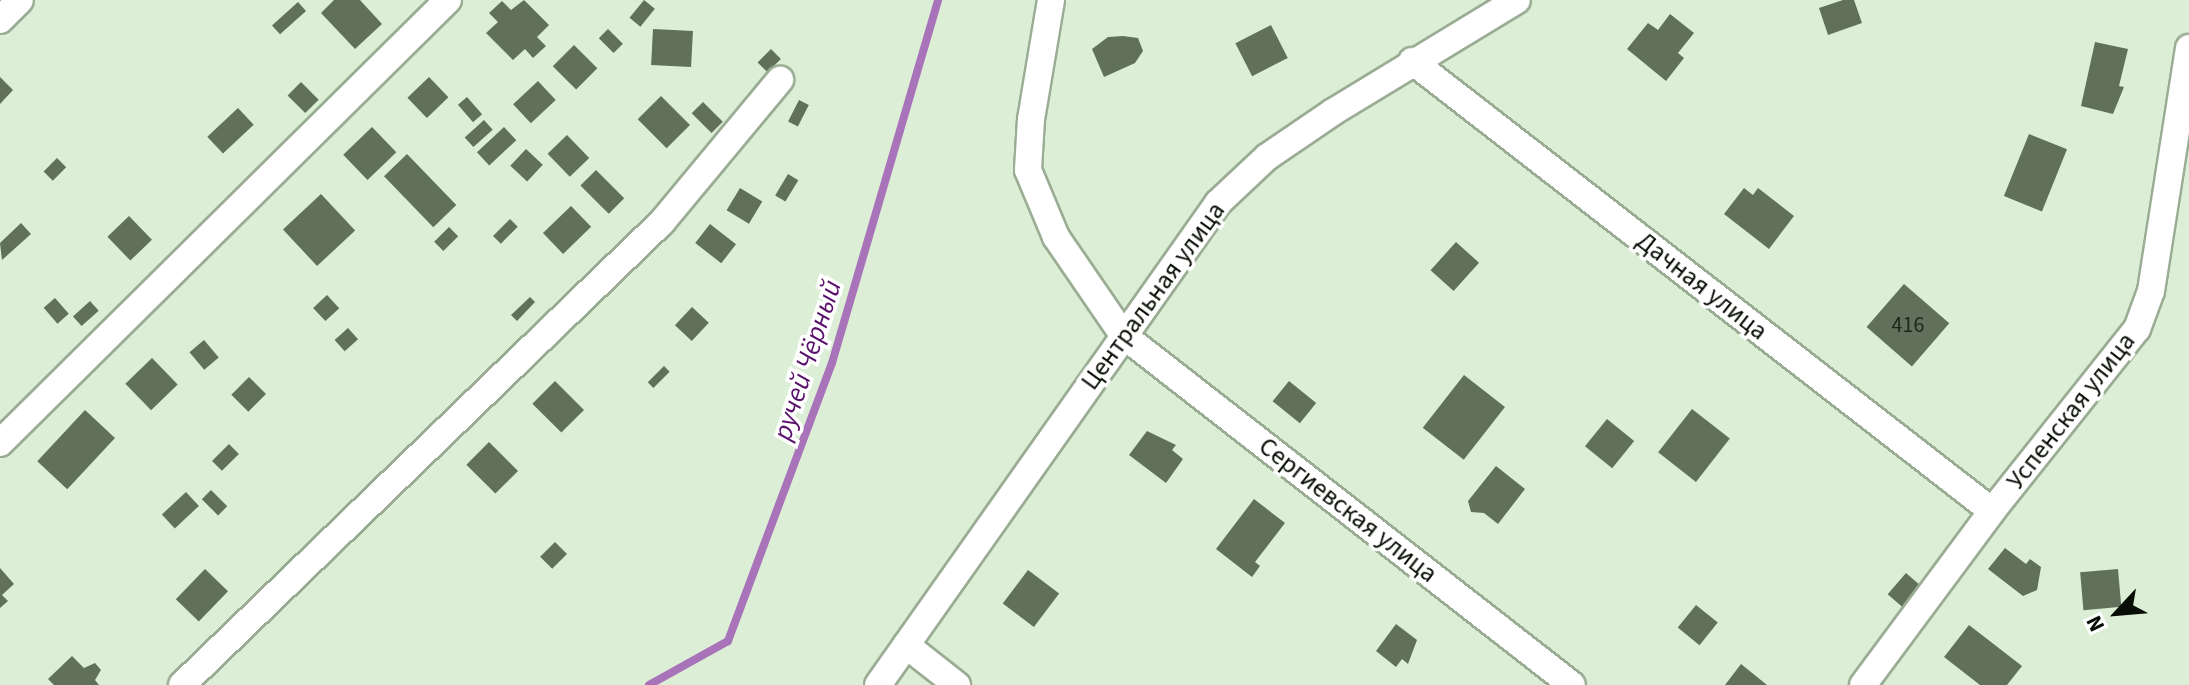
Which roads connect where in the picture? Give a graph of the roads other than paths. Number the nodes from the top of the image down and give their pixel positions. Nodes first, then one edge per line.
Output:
1 (20, 0) edge
2 (448, 0) edge
3 (1051, 0) edge
4 (1517, 0) edge
5 (0, 20) edge
6 (2189, 48) edge
7 (1412, 61) junction
8 (780, 80) dead end
9 (1123, 335) junction
10 (0, 443) edge
11 (1992, 511) junction
12 (906, 645) junction
13 (182, 685) edge
14 (878, 685) edge
15 (957, 685) edge
16 (1572, 685) edge
17 (1863, 685) edge

1 - 5 street
2 - 10 street
3 - 9 street, Сергиевская улица
4 - 7 street, Центральная улица
6 - 11 street, Успенская улица
7 - 9 street, Центральная улица
7 - 11 street, Дачная улица
8 - 13 street
9 - 12 street, Центральная улица
9 - 16 street, Сергиевская улица
11 - 17 street, Успенская улица
12 - 14 street, Центральная улица
12 - 15 street

